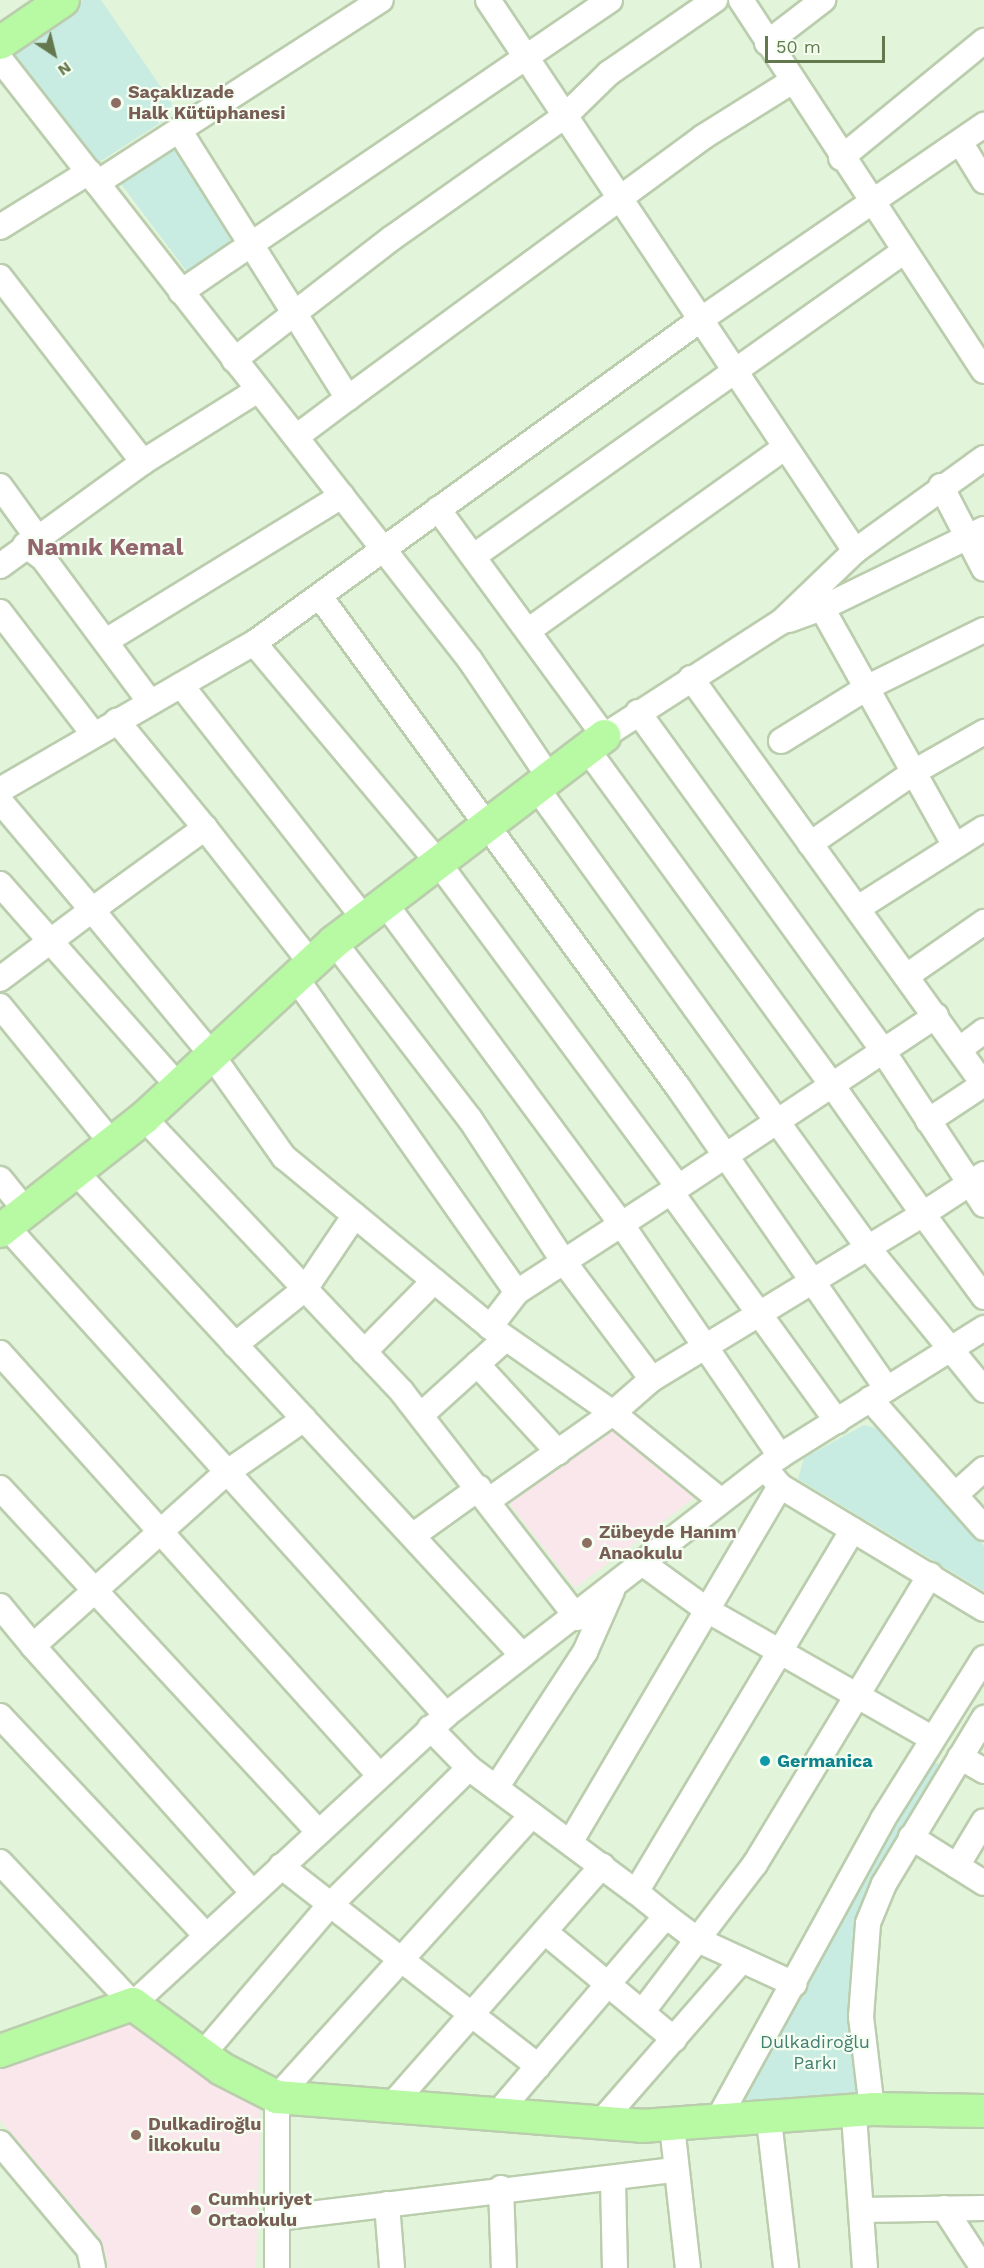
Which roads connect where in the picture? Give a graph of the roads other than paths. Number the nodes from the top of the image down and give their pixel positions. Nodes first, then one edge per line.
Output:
1 (63, 0) edge
2 (381, 0) edge
3 (488, 0) edge
4 (610, 0) edge
5 (715, 0) edge
6 (741, 0) edge
7 (823, 0) edge
8 (984, 40) edge
9 (0, 43) edge
10 (766, 43) junction
11 (524, 57) junction
12 (0, 59) edge
13 (791, 82) junction
14 (565, 116) junction
15 (984, 125) edge
16 (179, 130) junction
17 (960, 141) junction
18 (841, 158) junction
19 (93, 177) junction
20 (984, 181) edge
21 (624, 199) junction
22 (871, 204) junction
23 (0, 227) edge
24 (255, 242) junction
25 (903, 252) junction
26 (0, 278) edge
27 (181, 292) junction
28 (294, 315) junction
29 (700, 320) junction
30 (980, 355) edge
31 (234, 360) junction
32 (734, 372) junction
33 (258, 390) junction
34 (348, 398) junction
35 (296, 437) junction
36 (784, 448) junction
37 (984, 458) edge
38 (143, 462) junction
39 (0, 486) edge
40 (941, 486) junction
41 (342, 496) junction
42 (438, 509) junction
43 (976, 533) edge
44 (31, 541) junction
45 (384, 550) junction
46 (855, 551) junction
47 (474, 556) junction
48 (0, 566) edge
49 (984, 568) edge
50 (321, 598) junction
51 (822, 608) junction
52 (0, 612) edge
53 (782, 622) junction
54 (529, 630) junction
55 (984, 630) edge
56 (106, 641) junction
57 (254, 643) junction
58 (691, 678) junction
59 (181, 685) junction
60 (868, 687) junction
61 (150, 702) junction
62 (638, 712) junction
63 (117, 721) junction
64 (984, 732) edge
65 (94, 735) junction
66 (781, 741) dead end
67 (595, 742) junction
68 (914, 772) junction
69 (542, 782) junction
70 (0, 790) edge
71 (0, 801) edge
72 (488, 823) junction
73 (205, 828) junction
74 (984, 828) edge
75 (810, 844) junction
76 (954, 844) junction
77 (437, 861) junction
78 (0, 884) edge
79 (858, 908) junction
80 (92, 910) junction
81 (374, 910) junction
82 (984, 922) edge
83 (48, 941) junction
84 (334, 942) junction
85 (304, 971) junction
86 (908, 975) junction
87 (0, 979) edge
88 (0, 1006) edge
89 (936, 1016) junction
90 (984, 1031) edge
91 (960, 1049) junction
92 (883, 1051) junction
93 (212, 1054) junction
94 (984, 1084) edge
95 (177, 1085) junction
96 (832, 1085) junction
97 (144, 1118) junction
98 (779, 1119) junction
99 (928, 1121) junction
100 (111, 1142) junction
101 (726, 1154) junction
102 (74, 1170) junction
103 (977, 1178) edge
104 (0, 1179) edge
105 (675, 1190) junction
106 (984, 1205) edge
107 (923, 1214) junction
108 (355, 1215) junction
109 (11, 1222) edge
110 (622, 1225) junction
111 (869, 1249) junction
112 (564, 1262) junction
113 (434, 1281) junction
114 (814, 1284) junction
115 (305, 1289) junction
116 (517, 1292) junction
117 (984, 1298) edge
118 (759, 1317) junction
119 (984, 1328) edge
120 (498, 1333) junction
121 (235, 1345) junction
122 (705, 1347) junction
123 (947, 1351) junction
124 (364, 1352) junction
125 (0, 1353) edge
126 (477, 1364) junction
127 (652, 1379) junction
128 (984, 1390) edge
129 (879, 1394) junction
130 (613, 1413) junction
131 (421, 1415) junction
132 (304, 1419) junction
133 (837, 1421) junction
134 (558, 1452) junction
135 (773, 1462) junction
136 (984, 1469) edge
137 (226, 1473) junction
138 (780, 1486) junction
139 (0, 1488) edge
140 (484, 1494) junction
141 (955, 1495) junction
142 (720, 1500) junction
143 (984, 1528) edge
144 (854, 1530) junction
145 (157, 1532) junction
146 (415, 1534) junction
147 (640, 1562) junction
148 (930, 1575) junction
149 (616, 1581) junction
150 (94, 1592) junction
151 (0, 1606) edge
152 (984, 1609) edge
153 (707, 1610) junction
154 (577, 1618) junction
155 (33, 1646) junction
156 (783, 1651) junction
157 (522, 1655) junction
158 (984, 1658) edge
159 (853, 1695) junction
160 (0, 1716) edge
161 (984, 1718) edge
162 (438, 1721) junction
163 (932, 1738) junction
164 (960, 1757) junction
165 (469, 1768) junction
166 (984, 1771) edge
167 (379, 1775) junction
168 (496, 1788) junction
169 (531, 1815) junction
170 (984, 1821) edge
171 (318, 1831) junction
172 (911, 1837) junction
173 (571, 1841) junction
174 (0, 1862) edge
175 (281, 1866) junction
176 (602, 1866) junction
177 (957, 1866) junction
178 (984, 1883) edge
179 (252, 1892) junction
180 (636, 1892) junction
181 (329, 1906) junction
182 (666, 1916) junction
183 (545, 1932) junction
184 (206, 1935) junction
185 (698, 1940) junction
186 (396, 1960) junction
187 (742, 1960) junction
188 (610, 1983) junction
189 (794, 1984) junction
190 (133, 2004) junction
191 (643, 2011) junction
192 (472, 2015) junction
193 (674, 2039) junction
194 (4, 2043) edge
195 (202, 2055) junction
196 (538, 2066) junction
197 (277, 2097) junction
198 (391, 2106) junction
199 (984, 2111) edge
200 (863, 2112) junction
201 (498, 2114) junction
202 (769, 2120) junction
203 (600, 2123) junction
204 (716, 2123) junction
205 (672, 2126) junction
206 (0, 2143) edge
207 (8, 2168) edge
208 (674, 2170) junction
209 (613, 2181) junction
210 (501, 2188) junction
211 (387, 2204) junction
212 (944, 2208) junction
213 (984, 2208) edge
214 (862, 2210) junction
215 (277, 2218) junction
216 (977, 2265) edge
217 (93, 2268) edge
218 (277, 2268) edge
219 (392, 2268) edge
220 (504, 2268) edge
221 (615, 2268) edge
222 (688, 2268) edge
223 (786, 2268) edge
224 (865, 2268) edge

1 - 9 main road
2 - 16 street
3 - 11 street
4 - 11 street
5 - 14 street
6 - 10 street
7 - 10 street
8 - 18 street
10 - 13 street
11 - 14 street
11 - 24 street
12 - 19 street
13 - 18 street
13 - 21 street
14 - 21 street
14 - 28 street
15 - 17 street
16 - 19 street
16 - 24 street
17 - 20 street
17 - 22 street
18 - 22 street
19 - 23 street
19 - 27 street
21 - 29 street
21 - 34 street
22 - 25 street
22 - 29 street
24 - 27 street
24 - 28 street
25 - 30 street
25 - 32 street
26 - 38 street
27 - 31 street
28 - 31 street
28 - 34 street
29 - 32 street
29 - 42 street
31 - 33 street
32 - 36 street
32 - 47 street
33 - 35 street
33 - 38 street
34 - 35 street
35 - 41 street
36 - 46 street
36 - 54 street
37 - 40 street
38 - 44 street
39 - 44 street
40 - 43 street
40 - 46 street
41 - 45 street
41 - 56 street
42 - 45 street
42 - 47 street
43 - 49 street
43 - 51 street
44 - 48 street
44 - 56 street
45 - 50 street
45 - 69 street
46 - 53 street
47 - 54 street
50 - 57 street
50 - 72 street
51 - 53 street
51 - 60 street
52 - 65 street
53 - 58 street
54 - 67 street
55 - 60 street
56 - 61 street
57 - 59 street
57 - 77 street
58 - 62 street
58 - 75 street
59 - 61 street
59 - 81 street
60 - 66 street
60 - 68 street
61 - 63 street
62 - 67 street
62 - 92 street
63 - 65 street
63 - 73 street
64 - 68 street
65 - 70 street
67 - 69 main road
67 - 96 street
68 - 75 street
68 - 76 street
69 - 72 main road
69 - 98 street
71 - 80 street
72 - 77 main road
72 - 101 street
73 - 80 street
73 - 85 street
74 - 76 street
75 - 79 street
76 - 79 street
77 - 81 main road
77 - 105 street
78 - 83 street
79 - 86 street
80 - 83 street
80 - 93 street
81 - 84 main road
81 - 110 street
82 - 86 street
83 - 87 street
83 - 95 street
84 - 85 main road
84 - 112 street
85 - 93 main road
85 - 116 street
86 - 89 street
88 - 100 street
89 - 91 street
89 - 92 street
90 - 91 street
91 - 94 street
92 - 96 street
92 - 99 street
93 - 95 main road
93 - 108 street
94 - 99 street
95 - 97 main road
96 - 98 street
96 - 107 street
97 - 100 main road
97 - 115 street
98 - 101 street
98 - 111 street
99 - 103 street
100 - 102 main road
101 - 105 street
101 - 114 street
102 - 109 main road
102 - 121 street
103 - 106 street
103 - 107 street
104 - 109 street
105 - 110 street
105 - 118 street
107 - 111 street
107 - 117 street
108 - 113 street
108 - 115 street
109 - 137 street
110 - 112 street
110 - 122 street
111 - 114 street
111 - 123 street
112 - 116 street
112 - 127 street
113 - 120 street
113 - 124 street
114 - 118 street
114 - 129 street
115 - 121 street
115 - 124 street
116 - 120 street
118 - 122 street
118 - 133 street
119 - 123 street
120 - 126 street
120 - 130 street
121 - 132 street
122 - 127 street
122 - 135 street
123 - 128 street
123 - 129 street
124 - 131 street
125 - 145 street
126 - 131 street
126 - 134 street
127 - 130 street
129 - 133 street
129 - 141 street
130 - 134 street
130 - 142 street
131 - 140 street
132 - 137 street
132 - 146 street
133 - 135 street
134 - 140 street
135 - 138 street
135 - 142 street
136 - 141 street
137 - 145 street
137 - 162 street
138 - 144 street
138 - 153 street
139 - 150 street
140 - 146 street
140 - 154 street
141 - 143 street
142 - 147 street
144 - 148 street
144 - 156 street
145 - 150 street
145 - 167 street
146 - 157 street
147 - 149 street
147 - 153 street
148 - 152 street
148 - 159 street
149 - 154 street
149 - 168 street
150 - 155 street
150 - 171 street
151 - 155 street
153 - 156 street
153 - 173 street
154 - 157 street
155 - 179 street
156 - 159 street
156 - 180 street
157 - 162 street
158 - 163 street
159 - 163 street
159 - 185 street
160 - 184 street
161 - 164 street
162 - 165 street
162 - 167 street
163 - 189 street
164 - 166 street
164 - 172 street
165 - 168 street
165 - 181 street
167 - 171 street
168 - 169 street
169 - 173 street
169 - 186 street
170 - 177 street
171 - 175 street
172 - 177 street
172 - 200 street
173 - 176 street
174 - 190 street
175 - 179 street
175 - 181 street
176 - 180 street
176 - 183 street
177 - 178 street
179 - 184 street
180 - 182 street
181 - 186 street
181 - 195 street
182 - 185 street
182 - 188 street
183 - 188 street
183 - 192 street
184 - 190 street
185 - 187 street
185 - 191 street
186 - 192 street
186 - 197 street
187 - 189 street
187 - 193 street
188 - 191 street
188 - 196 street
189 - 204 street
190 - 194 main road
190 - 195 main road
191 - 193 street
192 - 196 street
192 - 198 street
193 - 203 street
195 - 197 main road
196 - 201 street
197 - 198 main road
197 - 215 street
198 - 201 main road
199 - 200 main road
200 - 202 main road
200 - 214 street
201 - 203 main road
202 - 204 main road
202 - 223 street
203 - 205 main road
204 - 205 main road
205 - 208 street
206 - 207 street
207 - 217 street
208 - 209 street
208 - 222 street
209 - 210 street
209 - 221 street
210 - 211 street
210 - 220 street
211 - 215 street
211 - 219 street
212 - 213 street
212 - 214 street
212 - 216 street
214 - 224 street
215 - 218 street

